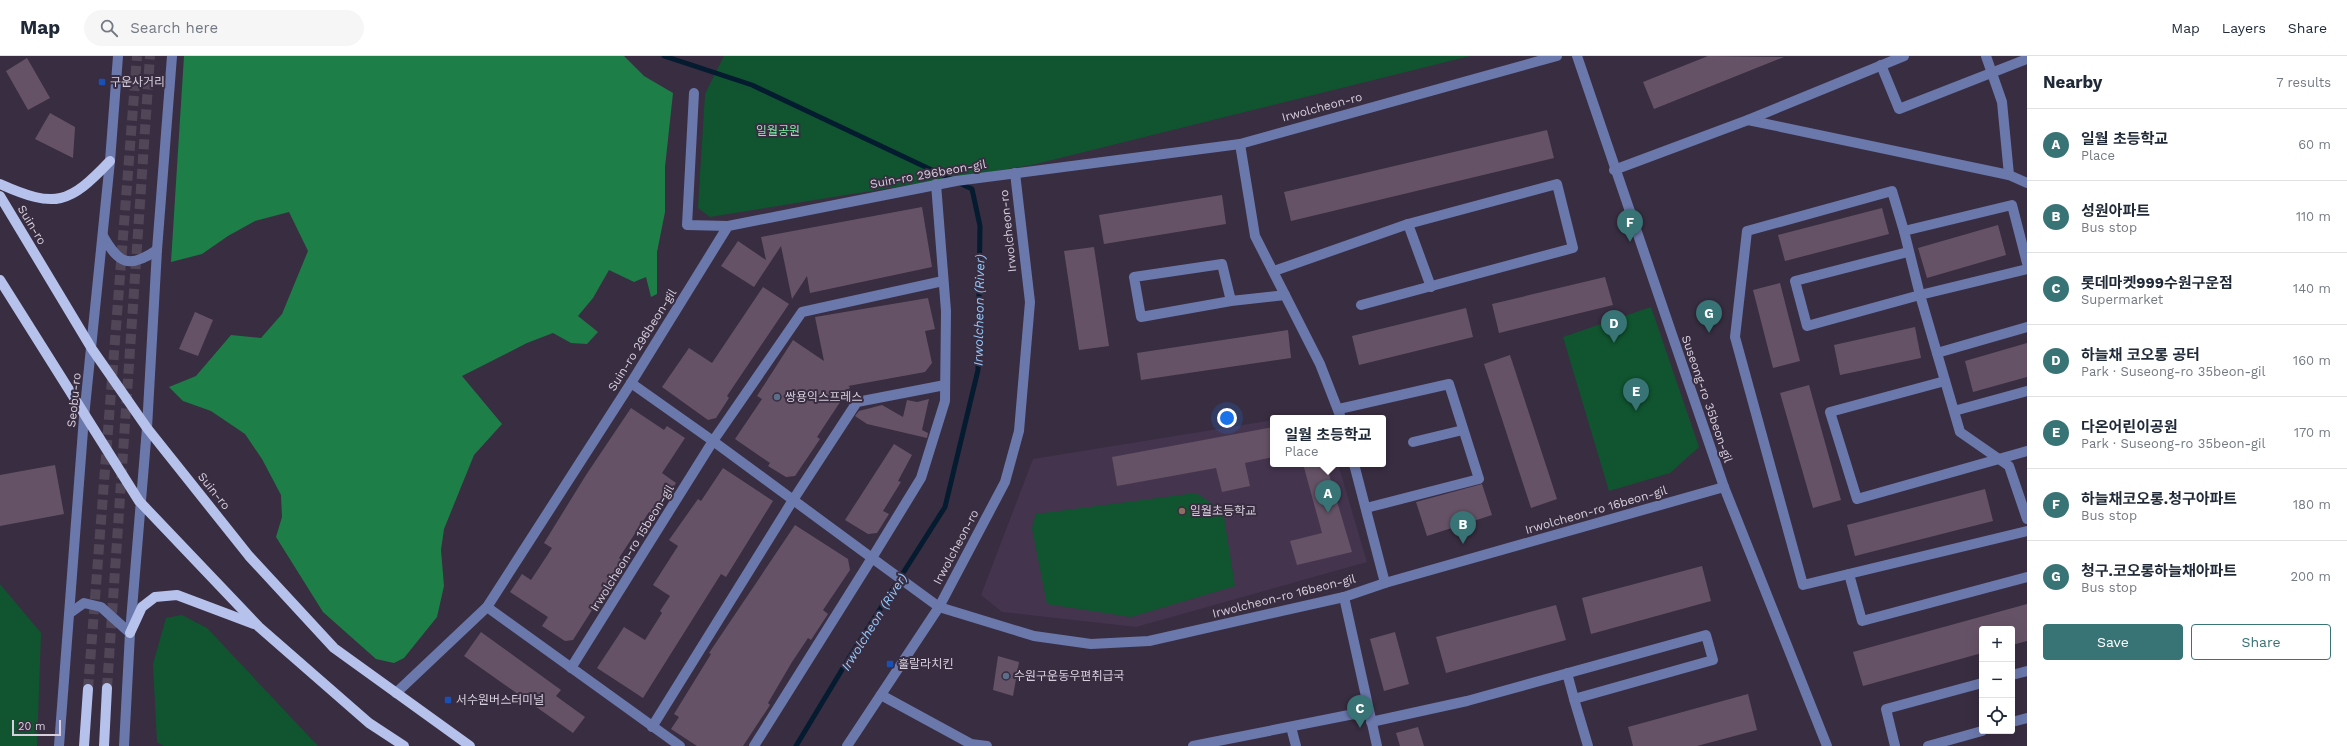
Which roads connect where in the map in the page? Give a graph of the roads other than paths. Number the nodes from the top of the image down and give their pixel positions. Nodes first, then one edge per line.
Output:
1 (118, 56) edge
2 (172, 56) edge
3 (1557, 56) edge
4 (1577, 56) edge
5 (1904, 56) edge
6 (1986, 56) edge
7 (2027, 59) edge
8 (1881, 65) junction
9 (1992, 73) junction
10 (694, 93) dead end
11 (1748, 120) junction
12 (1240, 144) junction
13 (110, 161) junction
14 (1614, 170) junction
15 (1015, 173) junction
16 (2009, 176) junction
17 (2027, 183) edge
18 (0, 184) edge
19 (936, 184) junction
20 (0, 196) edge
21 (1408, 224) junction
22 (728, 226) junction
23 (1904, 231) junction
24 (103, 236) junction
25 (157, 250) junction
26 (1908, 252) junction
27 (2027, 263) edge
28 (2027, 269) edge
29 (1274, 271) junction
30 (0, 280) edge
31 (943, 281) junction
32 (1431, 287) junction
33 (1920, 294) junction
34 (1285, 295) junction
35 (1231, 301) junction
36 (1361, 305) dead end
37 (2027, 327) edge
38 (92, 349) junction
39 (1937, 353) junction
40 (1946, 382) junction
41 (631, 383) junction
42 (945, 385) junction
43 (2027, 391) edge
44 (1954, 411) junction
45 (1340, 414) edge
46 (84, 417) junction
47 (147, 428) junction
48 (1463, 430) junction
49 (713, 441) junction
50 (1413, 442) dead end
51 (2027, 452) edge
52 (1998, 459) junction
53 (1355, 467) edge
54 (1724, 487) junction
55 (793, 500) junction
56 (139, 501) junction
57 (1366, 508) junction
58 (2027, 519) edge
59 (2027, 531) edge
60 (872, 558) junction
61 (1849, 574) junction
62 (2027, 577) edge
63 (1385, 583) junction
64 (1344, 597) junction
65 (487, 607) junction
66 (939, 607) junction
67 (70, 613) junction
68 (259, 627) junction
69 (130, 633) junction
70 (571, 668) junction
71 (2027, 671) edge
72 (1567, 673) junction
73 (2015, 674) edge
74 (1979, 684) edge
75 (107, 688) tunnel mouth
76 (88, 689) tunnel mouth
77 (396, 693) junction
78 (881, 695) junction
79 (1574, 699) junction
80 (1369, 711) junction
81 (2027, 718) edge
82 (2015, 721) edge
83 (1371, 722) junction
84 (652, 727) junction
85 (1291, 727) junction
86 (1979, 732) edge
87 (1212, 744) edge
88 (970, 745) edge
89 (59, 746) edge
90 (84, 746) edge
91 (104, 746) edge
92 (124, 746) edge
93 (404, 746) edge
94 (470, 746) edge
95 (680, 746) edge
96 (754, 746) edge
97 (847, 746) edge
98 (987, 746) edge
99 (1193, 746) edge
100 (1296, 746) edge
101 (1377, 746) edge
102 (1588, 746) edge
103 (1827, 746) edge
104 (1895, 746) edge
105 (1928, 746) edge

1 - 13 street, Seobu-ro
2 - 25 street
3 - 12 street, Irwolcheon-ro
4 - 14 street, Suseong-ro 35beon-gil
5 - 8 street
6 - 9 street
7 - 9 street
8 - 9 street
8 - 11 street
9 - 16 street
10 - 22 street
11 - 14 street
11 - 16 street
12 - 15 street, Irwolcheon-ro
12 - 29 street
13 - 18 main road
13 - 24 street, Seobu-ro
14 - 54 street, Suseong-ro 35beon-gil
15 - 19 street, Suin-ro 296beon-gil
15 - 66 street, Irwolcheon-ro
16 - 17 street
19 - 22 street, Suin-ro 296beon-gil
19 - 31 street
20 - 38 main road, Suin-ro
21 - 29 street
21 - 32 street
21 - 32 street
22 - 41 street, Suin-ro 296beon-gil
23 - 26 street
23 - 27 street
23 - 61 street
24 - 25 street
24 - 38 street, Seobu-ro
25 - 47 street
26 - 33 street
26 - 33 street
28 - 33 street
29 - 34 street
30 - 46 main road
31 - 42 street
31 - 49 street, Irwolcheon-ro 15beon-gil
32 - 36 street
33 - 39 street
34 - 35 street
34 - 45 street
35 - 35 street
37 - 39 street
38 - 46 street, Seobu-ro
38 - 47 main road, Suin-ro
39 - 40 street
40 - 44 street
40 - 52 street
41 - 49 street
41 - 65 street, Suin-ro 296beon-gil
42 - 55 street
42 - 60 street
43 - 44 street
44 - 52 street
45 - 48 street
46 - 56 main road
46 - 67 street, Seobu-ro
47 - 56 street
47 - 77 main road, Suin-ro
48 - 50 street
48 - 57 street
49 - 55 street
49 - 70 street, Irwolcheon-ro 15beon-gil
51 - 52 street
52 - 58 street
53 - 57 street
54 - 63 street, Irwolcheon-ro 16beon-gil
54 - 103 street, Suseong-ro 35beon-gil
55 - 60 street
55 - 84 street
56 - 68 main road
56 - 69 street
57 - 63 street
59 - 61 street
60 - 66 street
60 - 96 street
61 - 62 street
63 - 64 street, Irwolcheon-ro 16beon-gil
64 - 66 street, Irwolcheon-ro 16beon-gil
64 - 80 street
65 - 70 street
65 - 77 street, Suin-ro 296beon-gil
66 - 78 street, Irwolcheon-ro
67 - 69 street
67 - 89 street, Seobu-ro
68 - 69 main road
68 - 93 main road
69 - 92 street
70 - 84 street
71 - 73 street
72 - 79 street
72 - 79 street
72 - 83 street
74 - 104 street
75 - 91 main road
76 - 90 main road
77 - 94 main road, Suin-ro
78 - 88 street
78 - 97 street, Irwolcheon-ro
79 - 102 street
80 - 83 street
80 - 85 street
81 - 82 street
83 - 101 street
84 - 95 street
85 - 87 street
85 - 100 street
86 - 105 street
87 - 99 street
88 - 98 street

